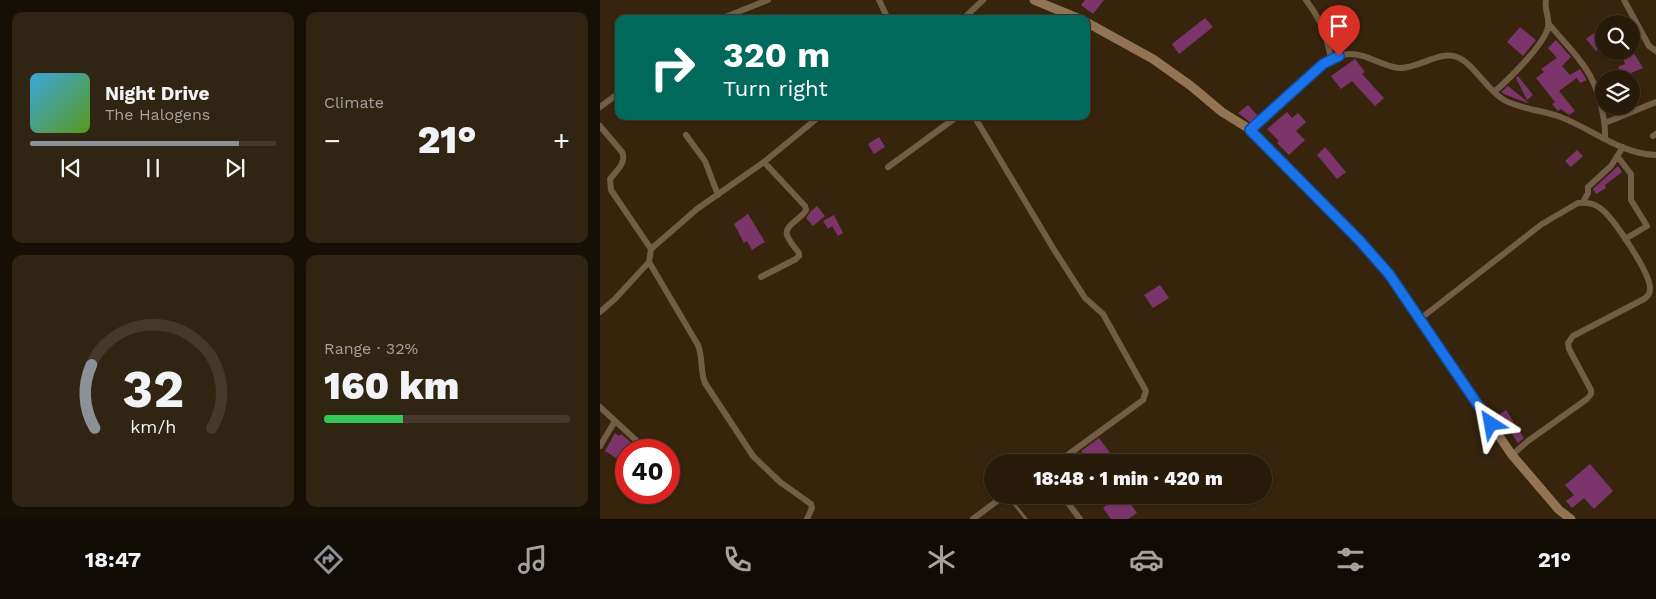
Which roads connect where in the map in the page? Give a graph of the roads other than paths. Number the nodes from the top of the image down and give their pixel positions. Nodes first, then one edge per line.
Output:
1 (768, 0) edge
2 (879, 0) edge
3 (983, 0) edge
4 (1034, 0) edge
5 (1306, 0) edge
6 (1546, 0) edge
7 (1624, 0) edge
8 (1049, 2) edge
9 (730, 15) edge
10 (886, 15) edge
11 (967, 15) edge
12 (1073, 15) edge
13 (1090, 24) edge
14 (1549, 24) junction
15 (1656, 51) edge
16 (1331, 59) junction
17 (1494, 92) junction
18 (615, 96) edge
19 (1656, 102) edge
20 (600, 107) edge
21 (815, 120) edge
22 (953, 120) edge
23 (976, 120) edge
24 (1606, 123) junction
25 (600, 126) edge
26 (1250, 130) junction
27 (686, 135) dead end
28 (1605, 139) junction
29 (1623, 147) junction
30 (1656, 155) edge
31 (1617, 156) junction
32 (764, 162) junction
33 (888, 167) dead end
34 (718, 195) junction
35 (1583, 202) junction
36 (1625, 239) junction
37 (651, 250) junction
38 (649, 262) junction
39 (761, 277) dead end
40 (600, 312) edge
41 (1420, 318) junction
42 (600, 407) edge
43 (615, 421) junction
44 (635, 439) edge
45 (600, 446) edge
46 (1069, 454) edge
47 (1512, 455) junction
48 (994, 504) edge
49 (1014, 504) edge
50 (1069, 504) edge
51 (807, 519) edge
52 (973, 519) edge
53 (1026, 519) edge
54 (1080, 519) edge
55 (1571, 519) edge

1 - 9 street
2 - 10 street
3 - 11 street
4 - 8 street
5 - 16 street
6 - 14 street
7 - 15 street
8 - 12 street
13 - 26 street
14 - 17 street
14 - 24 street
16 - 17 street
16 - 26 street
17 - 28 street
18 - 20 street
19 - 24 street
21 - 32 street
22 - 33 street
23 - 46 street
24 - 28 street
25 - 37 street
26 - 41 street
27 - 34 street
28 - 29 street
29 - 30 street
29 - 31 street
31 - 35 street
31 - 36 street
32 - 34 street
32 - 39 street
34 - 37 street
35 - 36 street
35 - 41 street
36 - 47 street
37 - 38 street
38 - 40 street
38 - 51 street
41 - 47 street
42 - 43 street
43 - 44 street
43 - 45 street
47 - 55 street
48 - 52 street
49 - 53 lane
50 - 54 street

